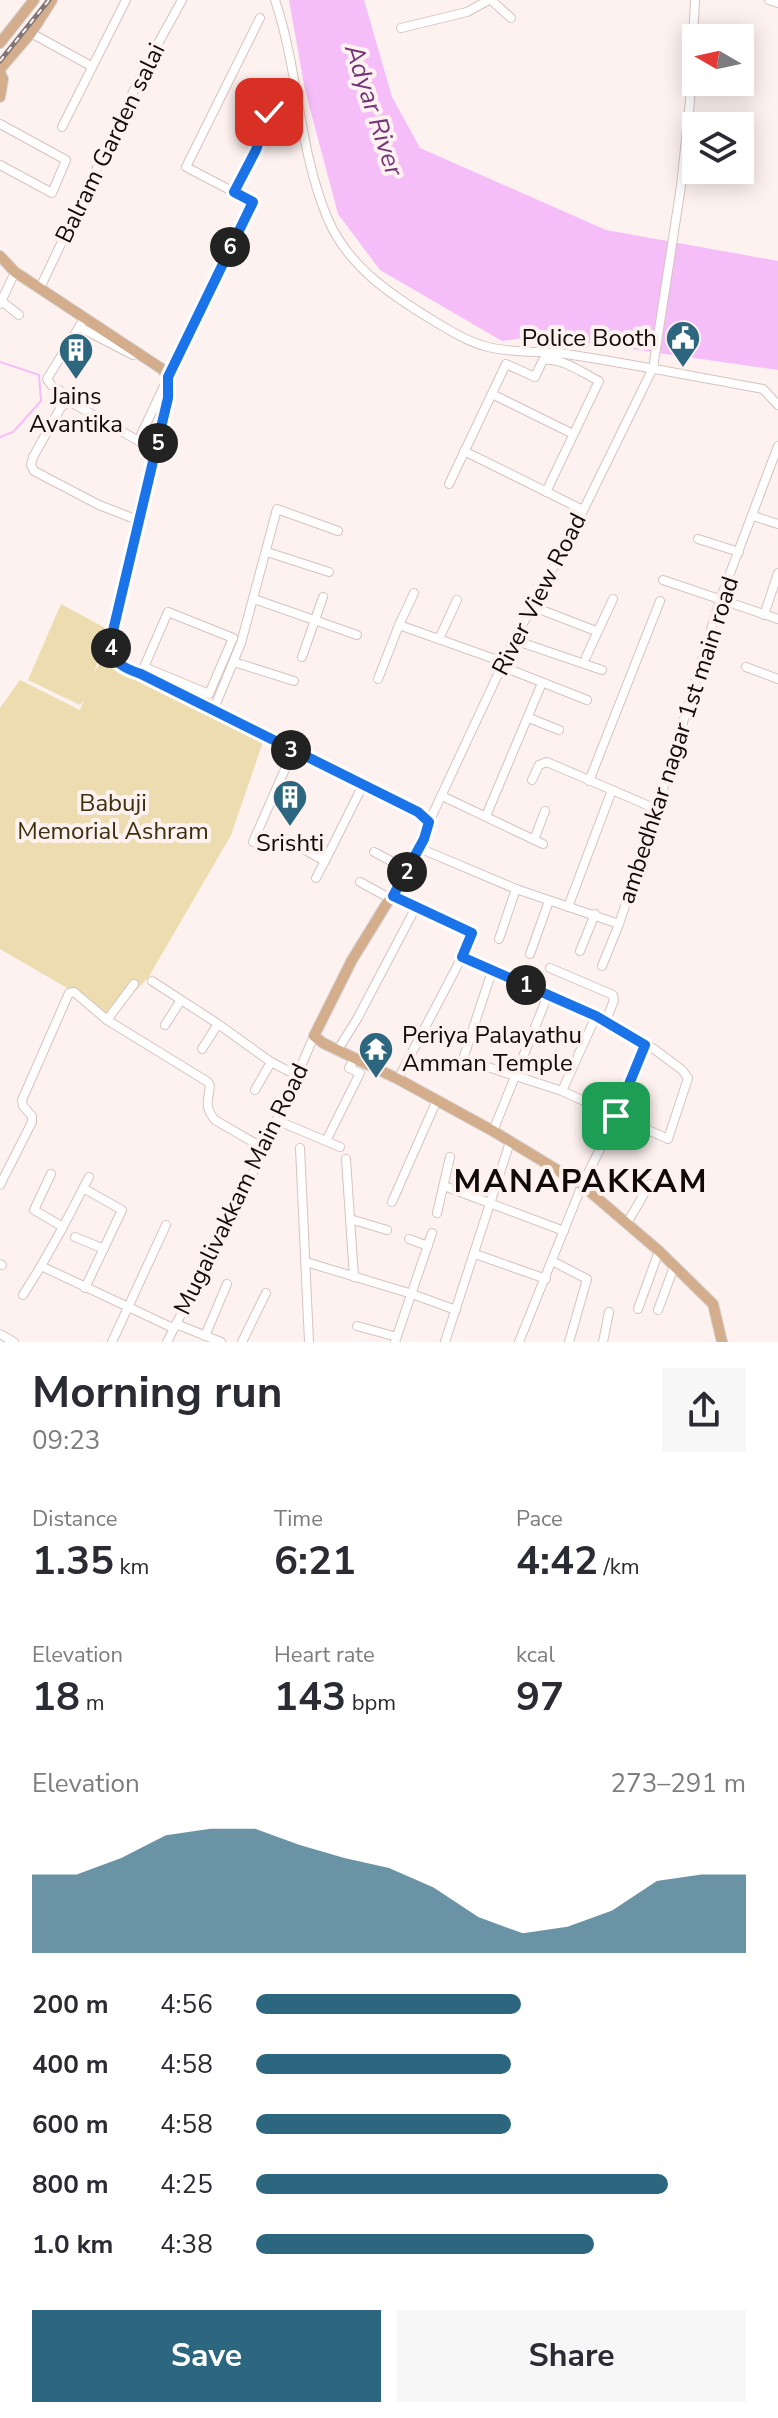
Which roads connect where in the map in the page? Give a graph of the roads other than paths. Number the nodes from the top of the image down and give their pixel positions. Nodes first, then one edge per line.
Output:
1 (34, 0) edge
2 (52, 0) edge
3 (126, 0) edge
4 (182, 0) edge
5 (275, 0) edge
6 (490, 0) edge
7 (695, 0) edge
8 (769, 0) edge
9 (778, 3) edge
10 (260, 18) dead end
11 (511, 18) dead end
12 (401, 28) dead end
13 (31, 33) junction
14 (2, 39) edge
15 (91, 66) junction
16 (0, 71) edge
17 (0, 97) edge
18 (269, 112) dead end
19 (0, 124) edge
20 (62, 127) dead end
21 (0, 165) edge
22 (234, 192) junction
23 (0, 256) edge
24 (15, 272) junction
25 (40, 288) junction
26 (1, 302) edge
27 (19, 315) dead end
28 (81, 323) junction
29 (653, 368) junction
30 (168, 377) junction
31 (763, 389) junction
32 (778, 391) edge
33 (492, 394) junction
34 (778, 405) edge
35 (573, 434) junction
36 (140, 437) junction
37 (778, 446) edge
38 (157, 449) junction
39 (464, 451) junction
40 (449, 484) dead end
41 (546, 492) junction
42 (583, 510) junction
43 (753, 516) junction
44 (140, 521) junction
45 (778, 524) edge
46 (338, 531) dead end
47 (698, 539) dead end
48 (267, 552) junction
49 (739, 552) junction
50 (329, 572) dead end
51 (778, 573) edge
52 (663, 580) dead end
53 (414, 593) dead end
54 (323, 597) dead end
55 (254, 599) junction
56 (613, 599) dead end
57 (457, 600) dead end
58 (720, 600) junction
59 (660, 601) dead end
60 (531, 606) junction
61 (764, 615) junction
62 (778, 619) edge
63 (314, 621) junction
64 (399, 625) junction
65 (596, 631) junction
66 (357, 635) dead end
67 (439, 639) junction
68 (514, 640) junction
69 (302, 657) dead end
70 (586, 657) dead end
71 (234, 662) junction
72 (502, 664) junction
73 (746, 667) dead end
74 (602, 670) dead end
75 (142, 671) junction
76 (378, 679) dead end
77 (778, 679) edge
78 (294, 681) dead end
79 (542, 683) junction
80 (175, 686) junction
81 (587, 700) dead end
82 (213, 711) junction
83 (529, 718) junction
84 (559, 730) dead end
85 (293, 751) junction
86 (532, 780) dead end
87 (589, 781) junction
88 (363, 785) junction
89 (612, 790) junction
90 (442, 796) junction
91 (656, 809) junction
92 (545, 811) dead end
93 (486, 816) junction
94 (429, 822) junction
95 (283, 838) dead end
96 (253, 842) dead end
97 (419, 848) junction
98 (374, 852) dead end
99 (325, 861) junction
100 (408, 870) junction
101 (316, 878) dead end
102 (360, 882) dead end
103 (516, 889) junction
104 (392, 897) junction
105 (549, 901) junction
106 (416, 907) junction
107 (568, 907) junction
108 (595, 914) junction
109 (619, 924) junction
110 (499, 939) dead end
111 (580, 951) dead end
112 (530, 954) dead end
113 (462, 957) junction
114 (602, 966) dead end
115 (550, 968) dead end
116 (492, 971) junction
117 (152, 981) dead end
118 (134, 984) dead end
119 (548, 995) junction
120 (181, 1000) junction
121 (596, 1016) junction
122 (107, 1020) junction
123 (606, 1021) junction
124 (218, 1024) junction
125 (165, 1025) dead end
126 (314, 1036) junction
127 (650, 1047) junction
128 (202, 1049) dead end
129 (337, 1051) junction
130 (354, 1059) junction
131 (271, 1062) junction
132 (296, 1075) junction
133 (514, 1077) junction
134 (398, 1079) junction
135 (255, 1090) dead end
136 (562, 1091) junction
137 (436, 1102) junction
138 (616, 1116) junction
139 (276, 1120) junction
140 (493, 1131) junction
141 (326, 1141) junction
142 (510, 1142) junction
143 (340, 1147) dead end
144 (300, 1148) dead end
145 (265, 1149) junction
146 (450, 1157) dead end
147 (346, 1159) dead end
148 (51, 1174) dead end
149 (89, 1177) dead end
150 (650, 1184) dead end
151 (0, 1185) edge
152 (582, 1185) junction
153 (444, 1186) junction
154 (83, 1188) junction
155 (392, 1202) dead end
156 (490, 1204) junction
157 (437, 1213) dead end
158 (350, 1219) junction
159 (627, 1223) junction
160 (166, 1225) dead end
161 (63, 1227) junction
162 (387, 1230) dead end
163 (564, 1231) junction
164 (432, 1233) dead end
165 (75, 1237) dead end
166 (409, 1239) dead end
167 (428, 1246) junction
168 (104, 1249) junction
169 (659, 1251) junction
170 (475, 1254) junction
171 (552, 1261) junction
172 (306, 1262) junction
173 (41, 1266) junction
174 (674, 1267) junction
175 (354, 1277) junction
176 (546, 1279) junction
177 (227, 1284) dead end
178 (85, 1288) junction
179 (266, 1293) dead end
180 (412, 1294) junction
181 (23, 1295) dead end
182 (127, 1308) junction
183 (638, 1309) dead end
184 (456, 1310) junction
185 (658, 1310) dead end
186 (609, 1312) dead end
187 (174, 1326) junction
188 (357, 1326) dead end
189 (0, 1334) edge
190 (205, 1336) junction
191 (396, 1340) edge
192 (14, 1342) edge
193 (112, 1342) edge
194 (167, 1342) edge
195 (221, 1342) edge
196 (242, 1342) edge
197 (309, 1342) edge
198 (445, 1342) edge
199 (519, 1342) edge
200 (569, 1342) edge
201 (603, 1342) edge
202 (722, 1342) edge

1 - 14 main road
2 - 13 main road
3 - 15 street
4 - 25 street, Balram Garden salai
5 - 29 street
6 - 11 street
6 - 12 street
7 - 29 street, River View Road
8 - 9 street
10 - 22 street
13 - 15 street
13 - 16 main road
15 - 20 street
16 - 17 main road
18 - 22 street
19 - 21 street
22 - 30 street
23 - 24 main road
24 - 25 main road
24 - 26 street
25 - 28 main road
26 - 27 street
28 - 30 main road
28 - 36 street
28 - 36 street
29 - 31 street
29 - 42 street, River View Road
30 - 38 main road
31 - 32 street
31 - 34 street
33 - 35 street
33 - 35 street
33 - 39 street
35 - 41 street
36 - 38 street
37 - 43 street, ambedhkar nagar 1st main road
38 - 44 main road
38 - 44 street
39 - 40 street
39 - 41 street
41 - 42 street
42 - 60 street, River View Road
43 - 45 street
43 - 49 street, ambedhkar nagar 1st main road
44 - 75 main road
46 - 48 street
47 - 49 street
48 - 50 street
48 - 55 street
49 - 58 street, ambedhkar nagar 1st main road
51 - 61 street
52 - 58 street
53 - 64 street
54 - 63 street
55 - 63 street
55 - 71 street
56 - 65 street
57 - 67 street
58 - 61 street
58 - 91 street, ambedhkar nagar 1st main road
59 - 87 street
60 - 65 street
60 - 68 street, River View Road
61 - 62 street
63 - 66 street
63 - 69 street
64 - 67 street
64 - 76 street
65 - 70 street
67 - 72 street
68 - 72 street, River View Road
68 - 74 street
71 - 78 street
71 - 82 street
72 - 79 street
72 - 90 street, River View Road
73 - 77 street
75 - 80 main road
75 - 80 street
79 - 81 street
79 - 83 street
80 - 82 main road
82 - 85 main road
83 - 84 street
83 - 93 street
85 - 88 main road
85 - 96 street
86 - 87 street
87 - 89 street
88 - 94 main road
88 - 99 street
89 - 91 street
89 - 107 street
90 - 93 street
90 - 94 street, River View Road
91 - 109 street, ambedhkar nagar 1st main road
92 - 93 street
94 - 97 main road
95 - 99 street
97 - 100 main road
97 - 103 street, ambedhkar nagar 1st main road
98 - 100 street
99 - 101 street
100 - 104 main road
102 - 104 street
103 - 105 street, ambedhkar nagar 1st main road
103 - 110 street
104 - 106 street
104 - 126 main road
105 - 107 street, ambedhkar nagar 1st main road
105 - 112 street
106 - 113 street
106 - 129 street
107 - 108 street, ambedhkar nagar 1st main road
108 - 109 street, ambedhkar nagar 1st main road
108 - 111 street
109 - 114 street
113 - 116 street
113 - 134 street
115 - 123 street
116 - 119 street
116 - 133 street
117 - 120 street
118 - 122 street
119 - 121 street
119 - 133 street
120 - 124 street
120 - 125 street
121 - 123 street
121 - 136 street
122 - 145 street
122 - 151 street
123 - 127 street
124 - 128 street
124 - 131 street
126 - 129 main road
126 - 132 street, Mugalivakkam Main Road
127 - 138 street
127 - 138 street
129 - 130 main road
130 - 134 main road
130 - 141 street
131 - 132 street
131 - 135 street
132 - 139 street, Mugalivakkam Main Road
133 - 136 street
133 - 140 street
134 - 137 main road
136 - 138 street
137 - 140 main road
137 - 155 street
138 - 152 street
139 - 141 street
139 - 145 street, Mugalivakkam Main Road
140 - 142 main road
141 - 143 street
142 - 152 main road
142 - 156 street
144 - 172 street
145 - 187 street, Mugalivakkam Main Road
146 - 153 street
147 - 158 street
148 - 161 street
149 - 154 street
150 - 159 street
152 - 159 main road
152 - 163 street
153 - 156 street
153 - 157 street
154 - 161 street
154 - 168 street
156 - 163 street
156 - 170 street
158 - 162 street
158 - 175 street
159 - 169 main road
160 - 182 street
161 - 173 street
163 - 171 street
164 - 167 street
165 - 168 street
166 - 167 street
167 - 180 street
168 - 178 street
169 - 174 main road
169 - 183 street
170 - 176 street
170 - 184 street
171 - 176 street
171 - 200 street
172 - 175 street
172 - 197 street
173 - 178 street
173 - 181 street
174 - 185 street
174 - 202 main road
175 - 180 street
176 - 199 street
177 - 190 street
178 - 182 street
179 - 196 street
180 - 184 street
180 - 191 street
182 - 187 street
182 - 193 street
184 - 198 street
186 - 201 street
187 - 190 street
187 - 194 street, Mugalivakkam Main Road
188 - 191 street
189 - 192 street
190 - 195 street

